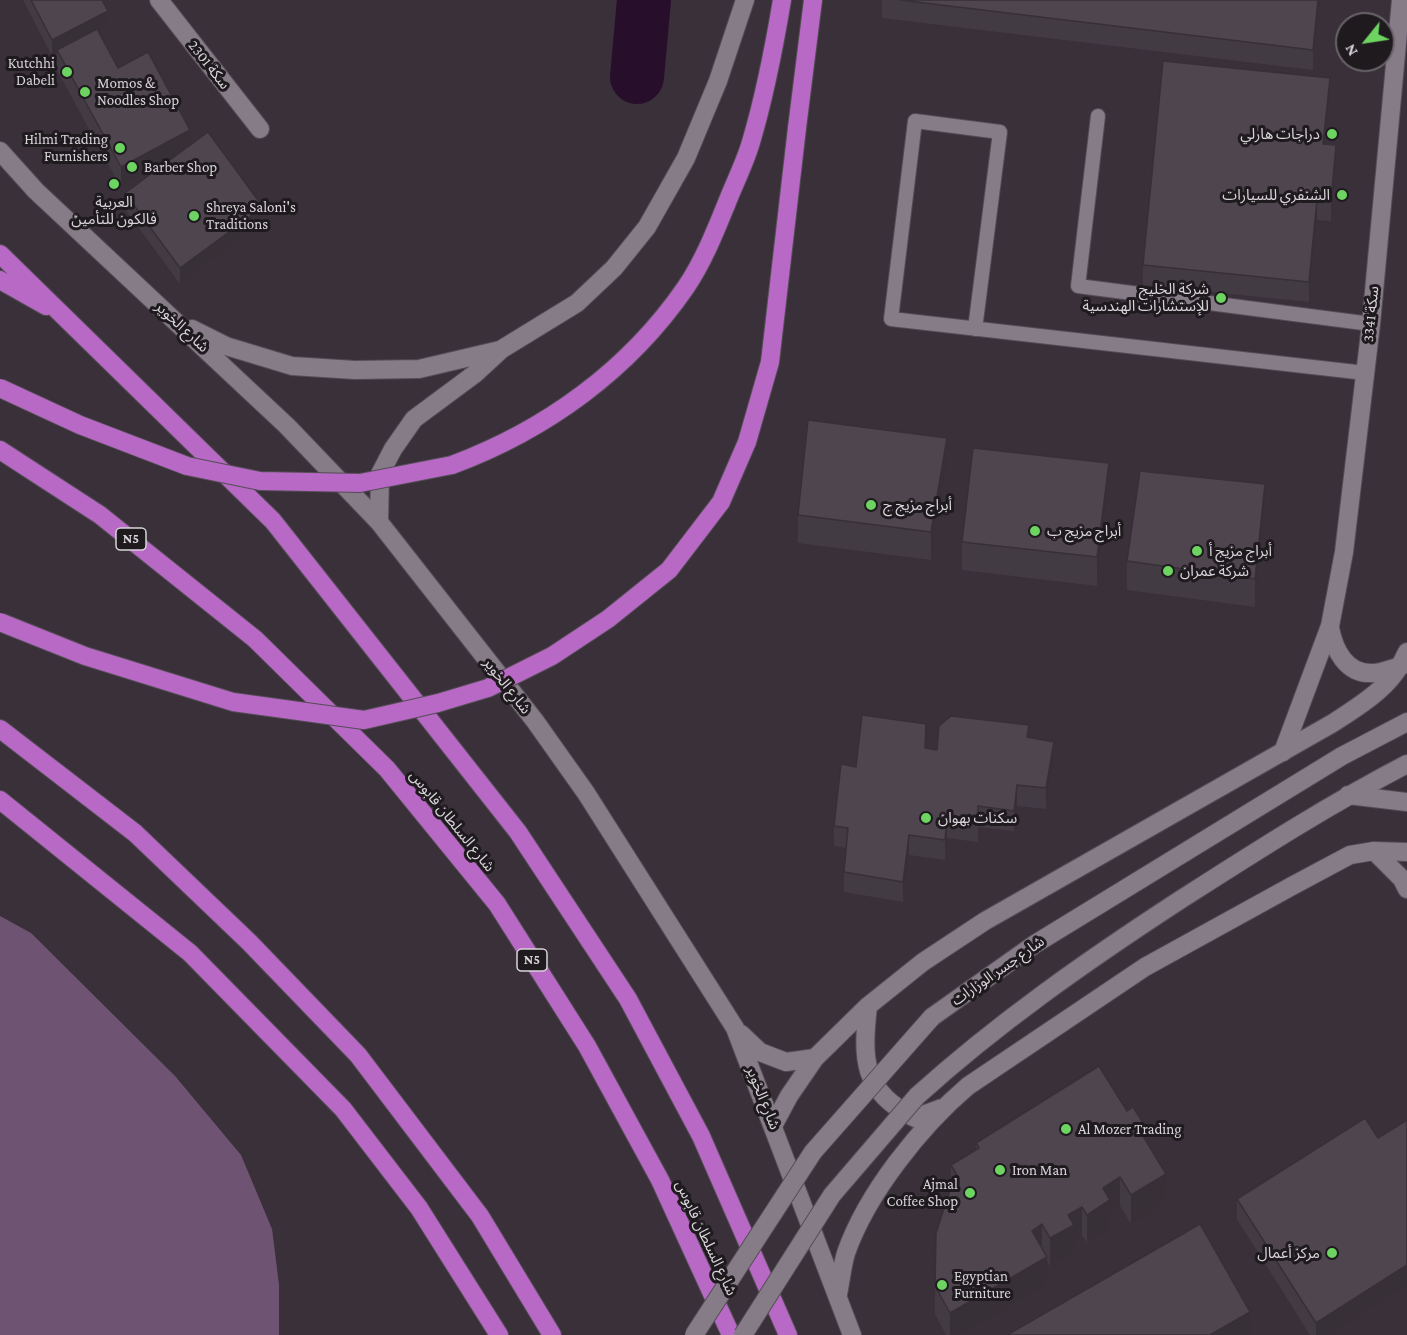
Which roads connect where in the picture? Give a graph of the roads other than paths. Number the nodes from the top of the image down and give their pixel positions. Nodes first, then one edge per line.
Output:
1 (159, 0) edge
2 (745, 0) edge
3 (782, 0) edge
4 (813, 0) edge
5 (1401, 0) edge
6 (1098, 116) dead end
7 (260, 129) dead end
8 (0, 151) edge
9 (0, 254) edge
10 (0, 280) edge
11 (64, 315) junction
12 (177, 322) junction
13 (1371, 324) junction
14 (975, 329) junction
15 (502, 349) junction
16 (1365, 373) junction
17 (0, 388) edge
18 (0, 450) edge
19 (379, 522) junction
20 (0, 622) edge
21 (1330, 626) junction
22 (1404, 659) edge
23 (1407, 722) edge
24 (0, 729) edge
25 (1283, 752) junction
26 (1407, 764) edge
27 (1348, 795) junction
28 (0, 800) edge
29 (1407, 802) edge
30 (0, 813) edge
31 (41, 835) junction
32 (1374, 850) junction
33 (1407, 852) edge
34 (1407, 889) edge
35 (868, 1006) junction
36 (735, 1028) junction
37 (815, 1058) junction
38 (944, 1107) junction
39 (774, 1124) junction
40 (838, 1294) junction
41 (499, 1335) edge
42 (552, 1335) edge
43 (694, 1335) edge
44 (731, 1335) edge
45 (743, 1335) edge
46 (788, 1335) edge
47 (852, 1335) edge

1 - 7 main road, سكة 2301
2 - 15 main road
3 - 17 highway, bridge
4 - 20 highway, bridge
5 - 13 main road, سكة 3341
6 - 13 lane
8 - 12 main road, شارع الخوير
9 - 11 highway
10 - 11 highway
11 - 46 highway
12 - 15 main road
12 - 19 main road, شارع الخوير
13 - 16 main road, سكة 3341
14 - 14 lane
14 - 16 lane
15 - 19 main road
16 - 21 main road, سكة 3341
18 - 44 highway, شارع السلطان قابوس / N5
19 - 36 main road, شارع الخوير
21 - 22 main road, سكة 3341
21 - 25 main road, سكة 3341
22 - 25 main road
23 - 43 main road, شارع جسر الوزارات, bridge
24 - 42 highway
25 - 35 main road
26 - 27 main road
27 - 29 main road
27 - 45 main road, bridge
28 - 31 highway
30 - 31 highway
31 - 41 highway
32 - 33 main road
32 - 34 main road
32 - 38 main road
35 - 37 main road
35 - 38 main road
36 - 37 main road
36 - 39 main road, شارع الخوير
37 - 39 main road
38 - 40 main road
39 - 40 main road, شارع الخوير
40 - 47 main road, شارع الخوير

